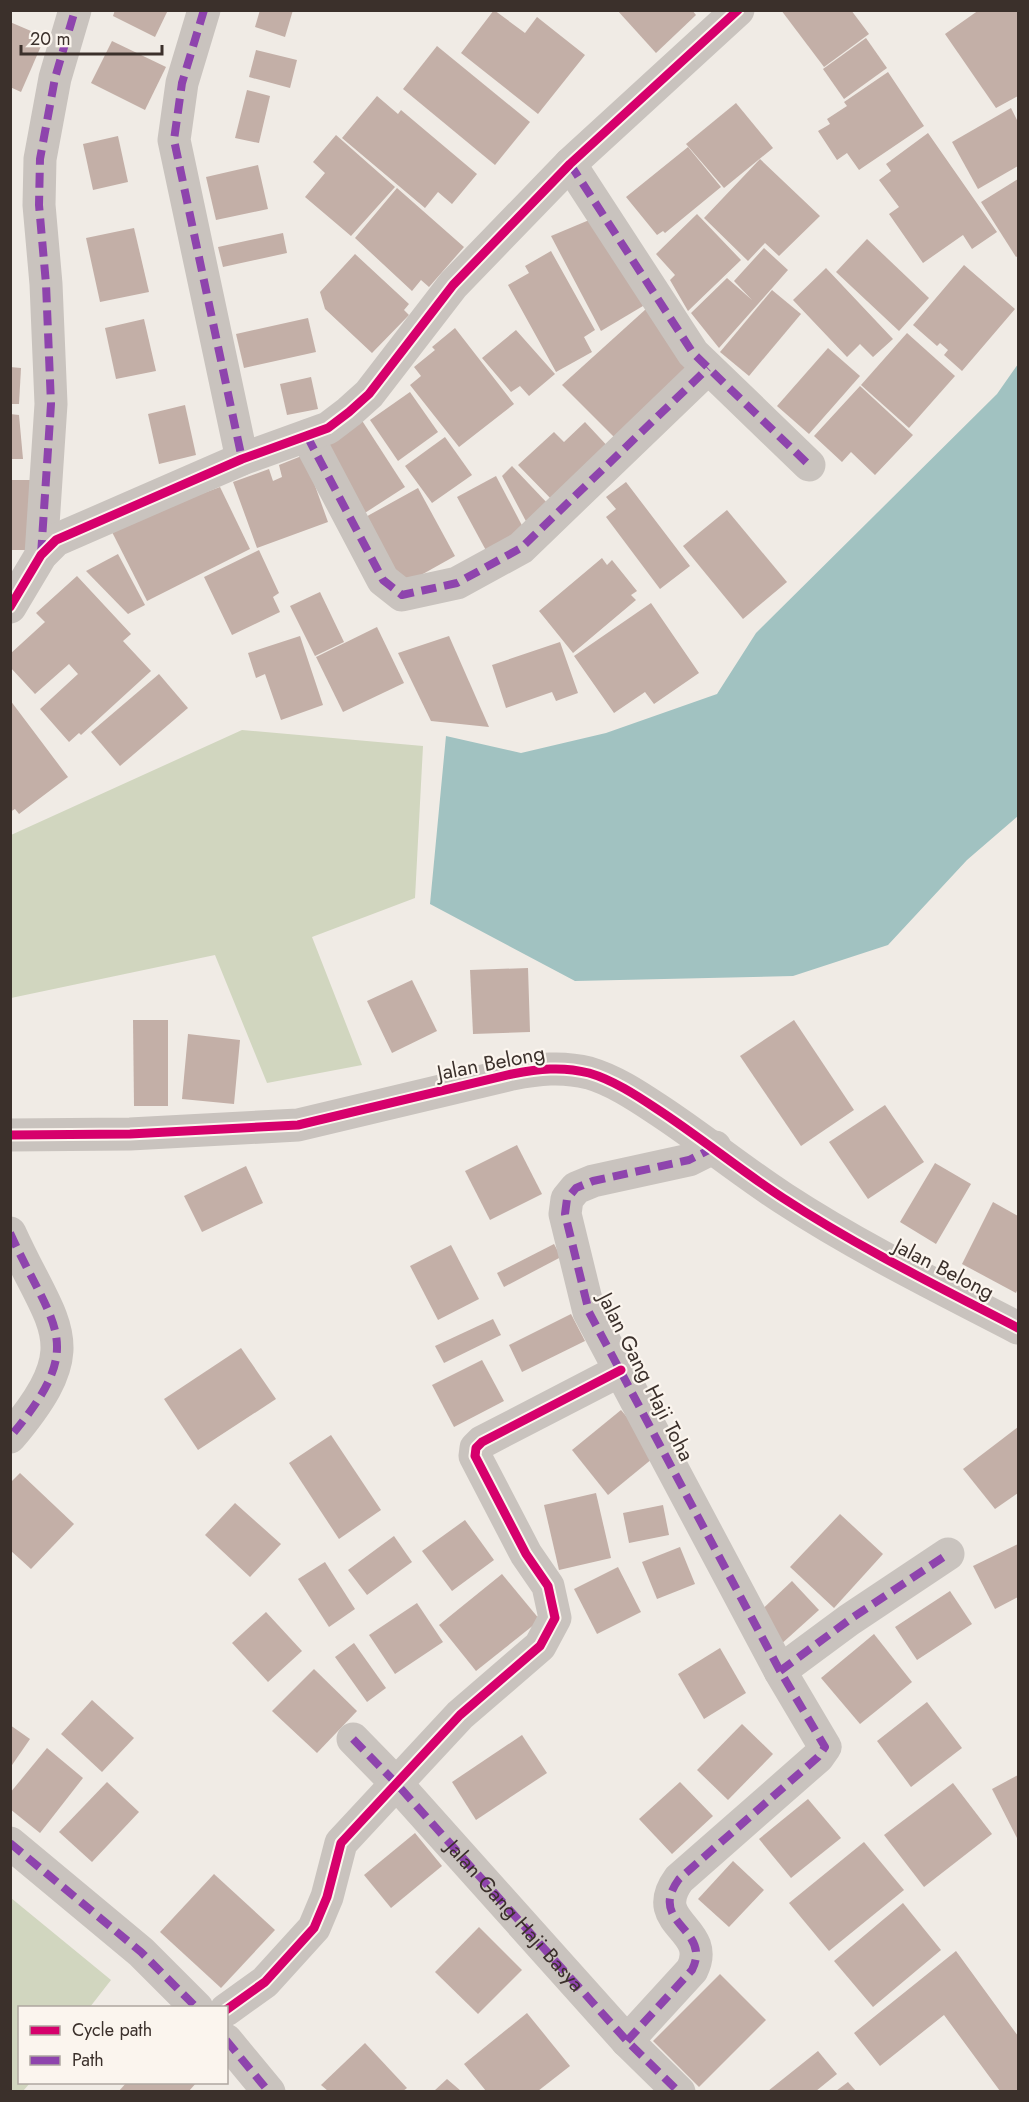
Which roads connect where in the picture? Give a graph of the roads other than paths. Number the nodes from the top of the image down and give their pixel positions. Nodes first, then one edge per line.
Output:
1 (75, 10) edge
2 (204, 10) edge
3 (738, 10) edge
4 (570, 164) junction
5 (708, 368) junction
6 (307, 436) junction
7 (242, 459) junction
8 (809, 465) dead end
9 (41, 555) junction
10 (10, 607) edge
11 (10, 1135) edge
12 (715, 1147) junction
13 (10, 1233) edge
14 (1018, 1328) edge
15 (621, 1370) junction
16 (10, 1437) edge
17 (948, 1554) dead end
18 (780, 1671) junction
19 (353, 1739) dead end
20 (395, 1782) junction
21 (10, 1843) edge
22 (196, 2006) edge
23 (228, 2009) edge
24 (627, 2041) junction
25 (228, 2042) edge
26 (269, 2091) edge
27 (679, 2091) edge

1 - 9 street
2 - 7 street
3 - 4 street
4 - 5 street
4 - 6 street
5 - 6 street
5 - 8 street
6 - 7 street
7 - 9 street
9 - 10 street
11 - 12 street, Jalan Belong
12 - 14 street, Jalan Belong
12 - 15 street, Jalan Gang Haji Toha
13 - 16 street
15 - 18 street, Jalan Gang Haji Toha
15 - 20 street
17 - 18 street
18 - 24 street, Jalan Gang Haji Toha
19 - 20 street, Jalan Gang Haji Basya
20 - 23 street
20 - 24 street, Jalan Gang Haji Basya
21 - 22 street
24 - 27 street, Jalan Gang Haji Basya
25 - 26 street

